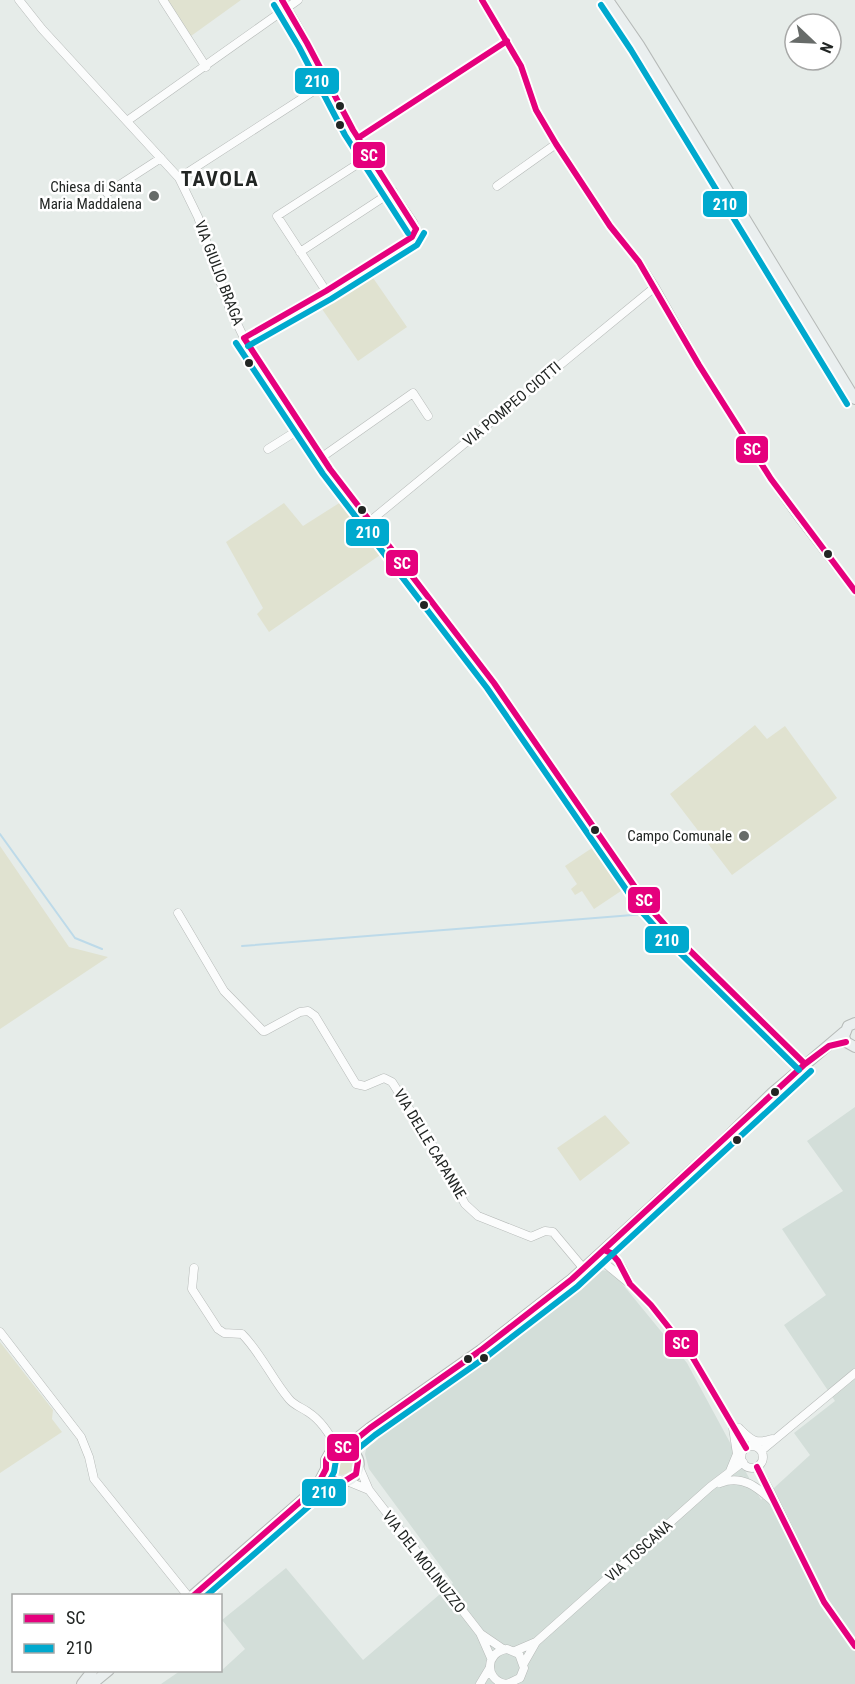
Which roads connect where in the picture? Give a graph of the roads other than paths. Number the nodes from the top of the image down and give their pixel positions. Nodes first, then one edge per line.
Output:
1 (19, 0) edge
2 (163, 0) edge
3 (282, 0) edge
4 (298, 0) edge
5 (482, 0) edge
6 (608, 0) edge
7 (287, 8) junction
8 (507, 41) junction
9 (206, 67) junction
10 (326, 83) junction
11 (127, 121) junction
12 (358, 138) junction
13 (556, 144) junction
14 (370, 156) junction
15 (161, 159) junction
16 (179, 178) junction
17 (497, 186) dead end
18 (393, 191) junction
19 (107, 193) dead end
20 (300, 252) junction
21 (655, 287) junction
22 (326, 291) junction
23 (244, 338) junction
24 (855, 399) edge
25 (428, 416) dead end
26 (303, 427) junction
27 (268, 449) dead end
28 (322, 457) junction
29 (369, 522) junction
30 (855, 591) edge
31 (178, 913) dead end
32 (852, 1036) edge
33 (805, 1064) junction
34 (615, 1241) junction
35 (604, 1250) junction
36 (618, 1261) junction
37 (586, 1267) junction
38 (194, 1268) dead end
39 (612, 1269) junction
40 (630, 1284) junction
41 (0, 1332) edge
42 (855, 1373) edge
43 (731, 1420) junction
44 (777, 1436) junction
45 (746, 1448) junction
46 (344, 1449) junction
47 (761, 1451) junction
48 (743, 1462) junction
49 (359, 1467) junction
50 (757, 1467) junction
51 (729, 1472) junction
52 (329, 1474) junction
53 (347, 1481) junction
54 (710, 1487) junction
55 (369, 1490) junction
56 (777, 1505) junction
57 (188, 1594) edge
58 (192, 1594) edge
59 (480, 1633) junction
60 (536, 1642) junction
61 (855, 1646) edge
62 (502, 1649) junction
63 (515, 1651) junction
64 (491, 1658) junction
65 (524, 1663) junction
66 (489, 1670) junction
67 (92, 1672) edge
68 (108, 1672) edge
69 (523, 1673) junction
70 (507, 1683) edge
71 (82, 1684) edge
72 (92, 1684) edge
73 (480, 1684) edge
74 (488, 1684) edge
75 (526, 1684) edge

1 - 11 street, VIA GIULIO BRAGA
2 - 9 street
3 - 7 street
4 - 7 street
5 - 8 street
6 - 24 street
7 - 9 street
7 - 10 street
8 - 12 street
8 - 13 street
9 - 11 street
10 - 12 street
10 - 16 street
11 - 15 street, VIA GIULIO BRAGA
12 - 14 street
13 - 17 street
13 - 21 street
14 - 18 street
14 - 20 street
15 - 16 street, VIA GIULIO BRAGA
15 - 19 street
16 - 23 street, VIA GIULIO BRAGA
18 - 20 street
18 - 22 street
20 - 22 street
21 - 29 street, VIA POMPEO CIOTTI
21 - 30 street
22 - 23 street
23 - 26 street, VIA GIULIO BRAGA
25 - 28 street
26 - 27 street
26 - 28 street, VIA GIULIO BRAGA
28 - 29 street, VIA GIULIO BRAGA
29 - 33 street, VIA GIULIO BRAGA
31 - 37 street, VIA DELLE CAPANNE
32 - 33 street
33 - 34 street
34 - 35 street
34 - 36 street
35 - 36 street
35 - 37 street
35 - 39 street
36 - 40 street
37 - 39 street
37 - 46 street
38 - 46 street
39 - 40 street
40 - 43 street
41 - 57 street
42 - 44 street
43 - 44 street
43 - 45 street
43 - 51 street
44 - 47 street
45 - 47 street
45 - 48 street
46 - 49 street
46 - 52 street
47 - 50 street
48 - 50 street
48 - 51 street, VIA TOSCANA
49 - 53 street
49 - 55 street, VIA DEL MOLINUZZO
50 - 56 street
51 - 54 street, VIA TOSCANA
52 - 53 street
52 - 58 street
53 - 55 street, VIA DEL MOLINUZZO
54 - 56 street
54 - 60 street, VIA TOSCANA
55 - 59 street, VIA DEL MOLINUZZO
56 - 61 street
59 - 62 street, VIA DEL MOLINUZZO
59 - 64 street, VIA DEL MOLINUZZO
60 - 63 street, VIA TOSCANA
60 - 65 street, VIA TOSCANA
62 - 63 street
62 - 64 street
63 - 65 street
64 - 66 street
65 - 69 street
66 - 70 street
66 - 73 street
67 - 71 street
68 - 72 street
69 - 70 street
69 - 75 street
70 - 74 street

